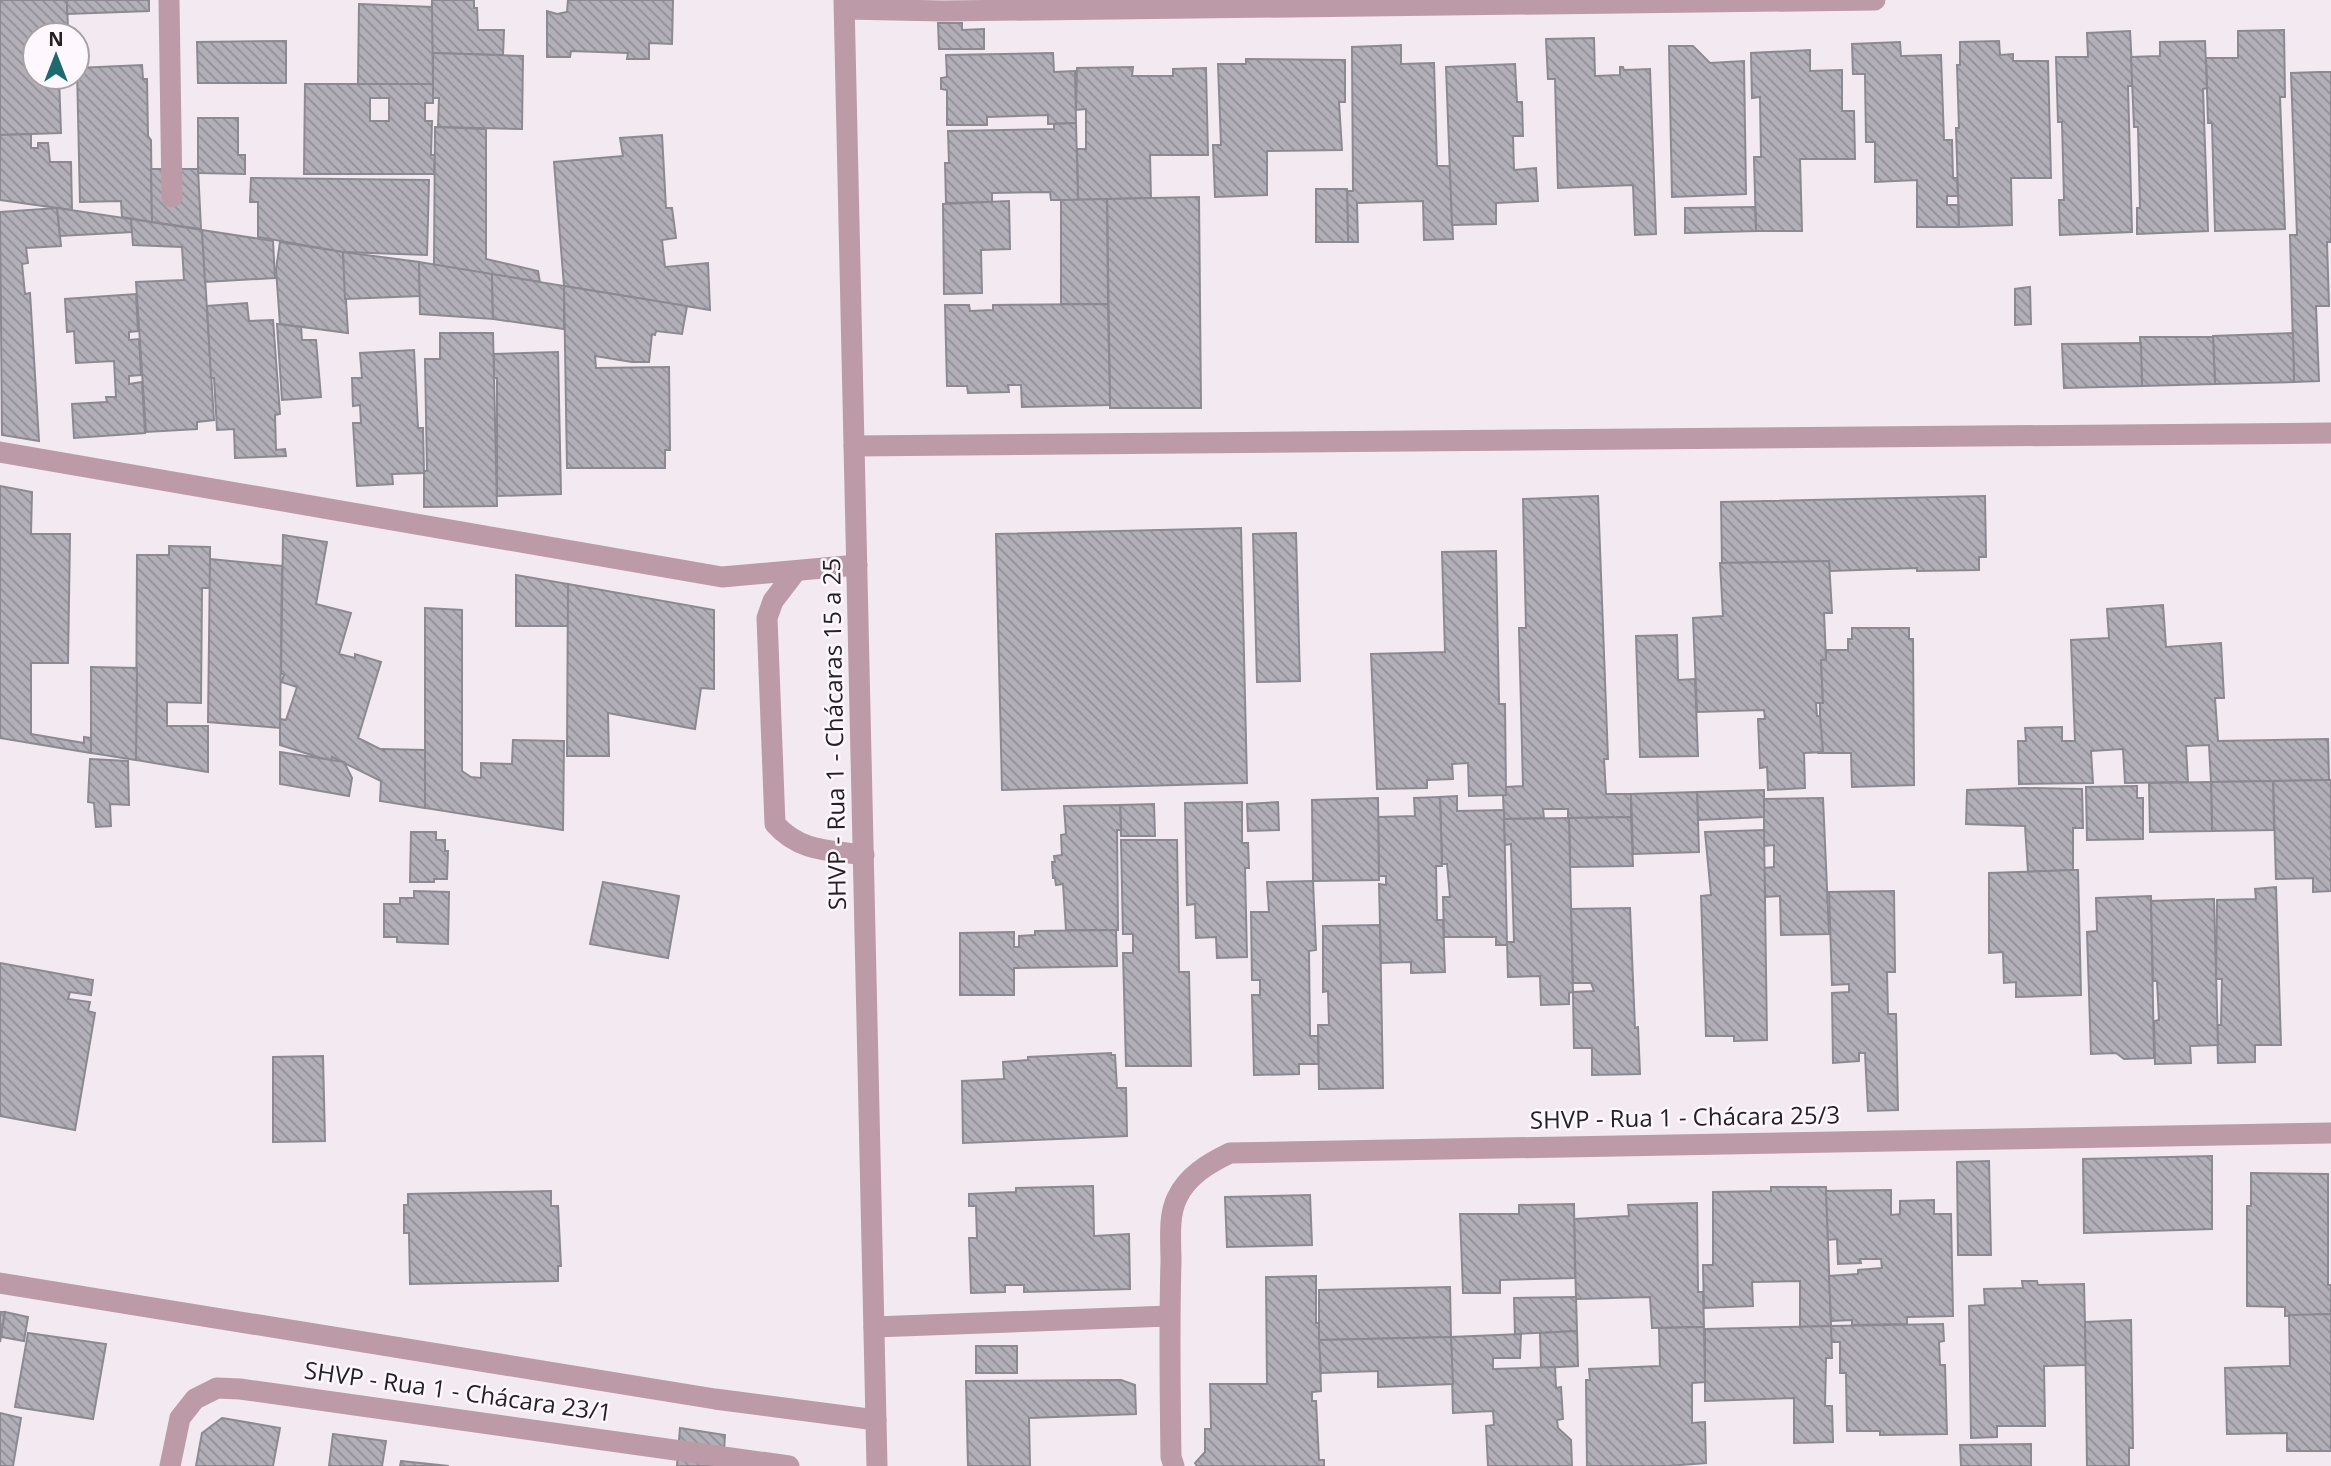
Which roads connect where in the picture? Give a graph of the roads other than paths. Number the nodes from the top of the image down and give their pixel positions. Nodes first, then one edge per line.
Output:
1 (169, 0) edge
2 (1875, 0) edge
3 (845, 5) edge
4 (172, 197) dead end
5 (2331, 433) edge
6 (854, 446) junction
7 (0, 452) edge
8 (857, 565) junction
9 (796, 571) junction
10 (864, 855) junction
11 (2331, 1133) edge
12 (0, 1283) edge
13 (1169, 1316) junction
14 (874, 1327) junction
15 (876, 1420) junction
16 (170, 1466) edge
17 (789, 1466) edge
18 (877, 1466) edge
19 (1174, 1466) edge

1 - 4 street
2 - 3 street
3 - 6 street, SHVP - Rua 1 - Chácaras 15 a 25
5 - 6 street
6 - 8 street, SHVP - Rua 1 - Chácaras 15 a 25
7 - 9 street
8 - 9 street
8 - 10 street, SHVP - Rua 1 - Chácaras 15 a 25
9 - 10 street
10 - 14 street, SHVP - Rua 1 - Chácaras 15 a 25
11 - 13 street, SHVP - Rua 1 - Chácara 25/3
12 - 15 street
13 - 14 street
13 - 19 street, SHVP - Rua 1 - Chácara 25/3
14 - 15 street, SHVP - Rua 1 - Chácaras 15 a 25
15 - 18 street, SHVP - Rua 1 - Chácaras 15 a 25
16 - 17 street, SHVP - Rua 1 - Chácara 23/1

